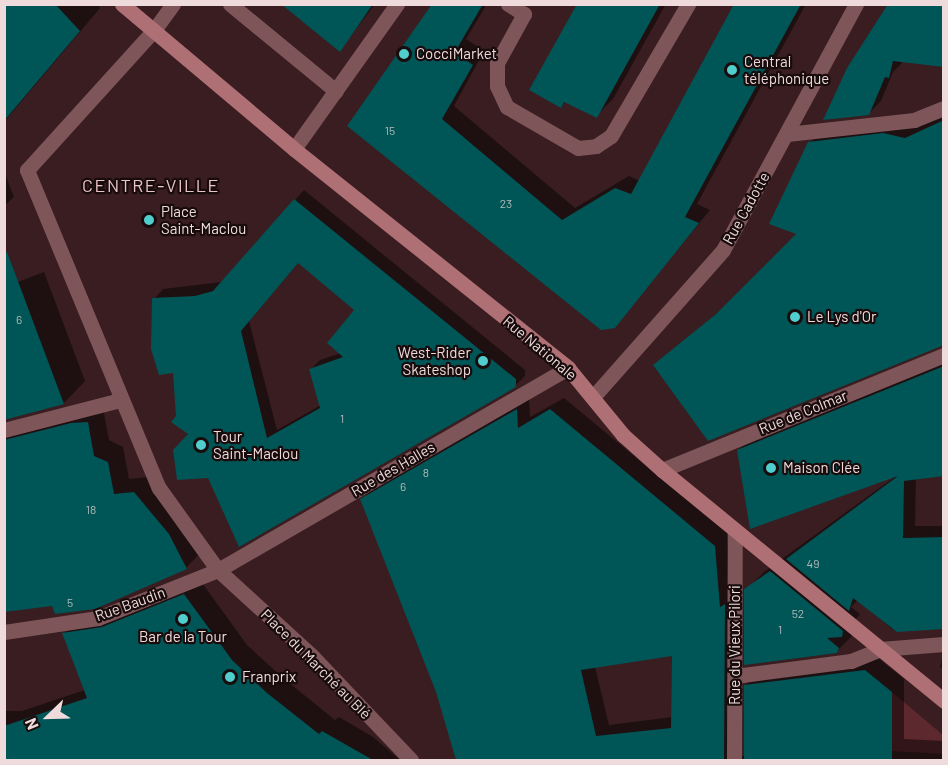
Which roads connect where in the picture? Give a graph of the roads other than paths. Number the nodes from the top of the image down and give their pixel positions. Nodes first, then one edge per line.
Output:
1 (122, 4) edge
2 (173, 4) edge
3 (230, 4) edge
4 (397, 4) edge
5 (508, 4) edge
6 (688, 4) edge
7 (856, 4) edge
8 (526, 9) edge
9 (154, 30) junction
10 (336, 91) junction
11 (944, 108) edge
12 (787, 134) junction
13 (294, 149) junction
14 (944, 355) edge
15 (568, 368) junction
16 (593, 397) junction
17 (120, 400) junction
18 (4, 430) edge
19 (662, 470) junction
20 (735, 530) junction
21 (218, 570) junction
22 (4, 632) edge
23 (944, 644) edge
24 (880, 649) junction
25 (735, 676) junction
26 (944, 701) edge
27 (411, 760) edge
28 (734, 760) edge

1 - 9 main road, Rue Nationale
2 - 9 street
3 - 10 street
4 - 10 street
5 - 8 street
6 - 8 street
7 - 12 street, Rue Cadotte
9 - 13 main road, Rue Nationale
9 - 17 street
10 - 13 street
11 - 12 street
12 - 16 street, Rue Cadotte
13 - 15 main road, Rue Nationale
14 - 19 street, Rue de Colmar
15 - 16 main road, Rue Nationale
15 - 21 street, Rue des Halles
16 - 19 main road, Rue Nationale
17 - 18 street
17 - 21 street, Place du Marché au Blé
19 - 20 main road, Rue Nationale
20 - 24 main road, Rue Nationale
20 - 25 street, Rue du Vieux Pilori
21 - 22 street, Rue Baudin
21 - 27 street, Place du Marché au Blé
23 - 24 street
24 - 25 street
24 - 26 main road, Rue Nationale
25 - 28 street, Rue du Vieux Pilori

